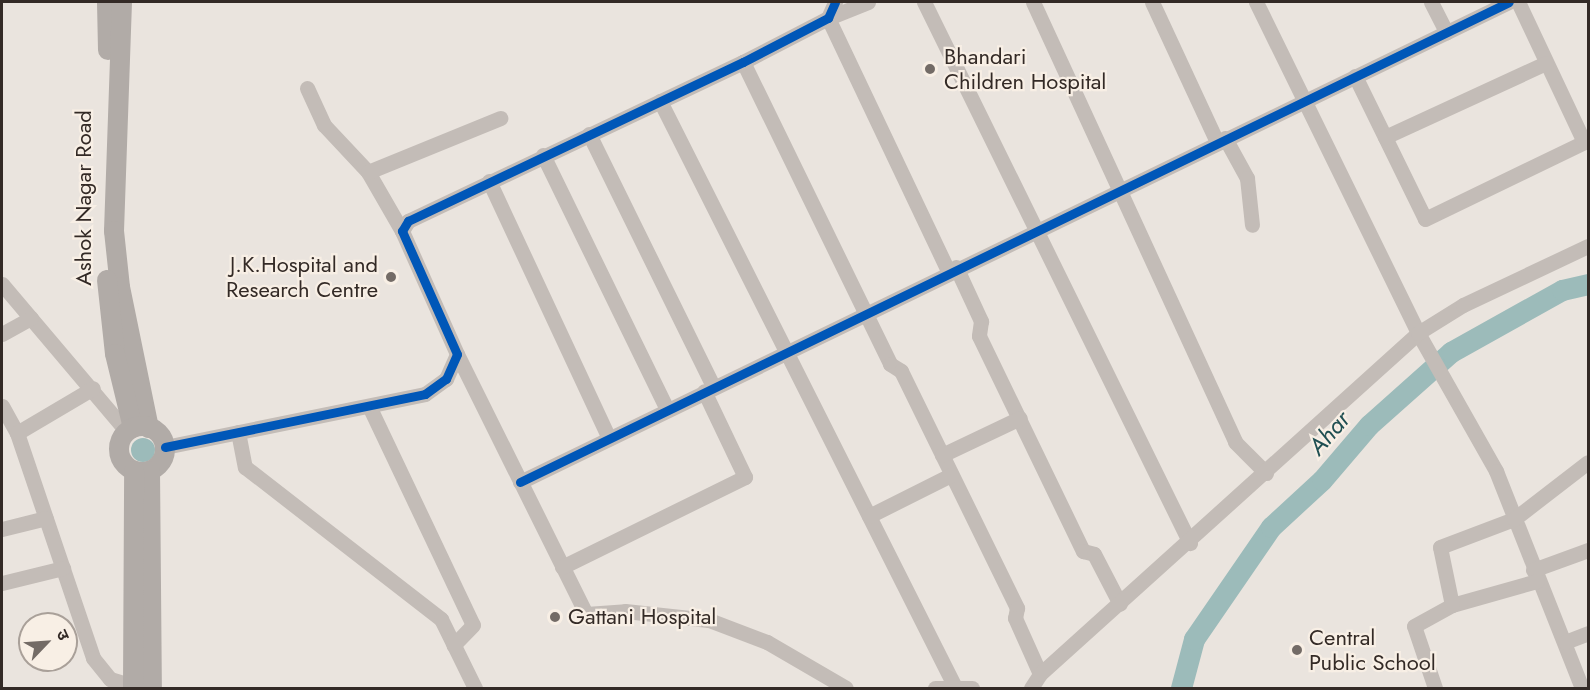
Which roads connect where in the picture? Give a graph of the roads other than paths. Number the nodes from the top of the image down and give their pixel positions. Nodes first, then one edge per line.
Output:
1 (107, 2) edge
2 (122, 2) edge
3 (836, 2) edge
4 (868, 2) edge
5 (924, 2) edge
6 (1033, 2) edge
7 (1152, 2) edge
8 (1256, 2) edge
9 (1431, 2) edge
10 (1509, 2) edge
11 (1518, 2) edge
12 (828, 18) junction
13 (1446, 32) junction
14 (743, 62) junction
15 (1546, 63) junction
16 (1355, 76) junction
17 (307, 88) dead end
18 (660, 101) junction
19 (1304, 101) junction
20 (500, 118) dead end
21 (589, 134) junction
22 (1385, 137) junction
23 (1221, 140) junction
24 (543, 155) junction
25 (368, 172) junction
26 (489, 181) junction
27 (1119, 188) junction
28 (1252, 225) dead end
29 (1036, 228) junction
30 (402, 231) junction
31 (1588, 246) edge
32 (952, 269) junction
33 (2, 284) edge
34 (863, 312) junction
35 (32, 318) junction
36 (1418, 333) junction
37 (2, 334) edge
38 (785, 351) junction
39 (457, 354) junction
40 (93, 388) junction
41 (708, 389) junction
42 (2, 406) edge
43 (369, 406) junction
44 (667, 409) junction
45 (1020, 418) junction
46 (137, 429) junction
47 (238, 432) junction
48 (17, 433) junction
49 (609, 438) junction
50 (165, 447) junction
51 (942, 455) junction
52 (1588, 462) edge
53 (142, 471) junction
54 (1266, 473) junction
55 (951, 475) junction
56 (520, 482) junction
57 (869, 516) junction
58 (46, 519) junction
59 (1514, 519) junction
60 (2, 529) edge
61 (1190, 543) junction
62 (1588, 550) edge
63 (562, 567) junction
64 (63, 568) junction
65 (1535, 576) junction
66 (2, 583) edge
67 (1120, 604) junction
68 (1452, 605) junction
69 (1588, 633) edge
70 (1565, 642) junction
71 (454, 645) junction
72 (1040, 674) junction
73 (1580, 683) dead end
74 (954, 684) junction
75 (139, 688) edge
76 (475, 688) edge
77 (846, 688) edge
78 (935, 688) edge
79 (972, 688) edge
80 (1032, 688) edge
81 (1435, 688) edge

1 - 46 main road, Ashok Nagar Road
2 - 46 main road
3 - 12 street
4 - 12 street
5 - 29 street
6 - 27 street
7 - 23 street
8 - 19 street
9 - 13 street
10 - 13 street
11 - 15 street
12 - 14 street
12 - 32 street
13 - 16 street
14 - 18 street
14 - 34 street
15 - 22 street
15 - 22 street
16 - 19 street
16 - 22 street
17 - 25 street
18 - 21 street
18 - 38 street
19 - 23 street
19 - 36 street
20 - 25 street
21 - 24 street
21 - 41 street
23 - 27 street
23 - 28 street
24 - 26 street
24 - 44 street
25 - 30 street
26 - 30 street
26 - 49 street
27 - 29 street
27 - 54 street
29 - 32 street
29 - 61 street
30 - 39 street
31 - 36 street
32 - 34 street
32 - 45 street
33 - 35 street
34 - 38 street
34 - 51 street
35 - 37 street
35 - 40 street
36 - 54 street
36 - 59 street
38 - 41 street
38 - 57 street
39 - 43 street
39 - 56 street
40 - 46 street
40 - 48 street
41 - 44 street
41 - 63 street
42 - 48 street
43 - 47 street
43 - 71 street
44 - 49 street
45 - 51 street
45 - 67 street
46 - 50 main road
46 - 53 main road
47 - 50 street
47 - 71 street
48 - 58 street
49 - 56 street
50 - 53 main road
51 - 55 street
52 - 59 street
53 - 75 main road
54 - 61 street
55 - 57 street
55 - 72 street
56 - 63 street
57 - 74 street
58 - 60 street
58 - 64 street
59 - 65 street
59 - 68 street
61 - 67 street
62 - 65 street
63 - 77 street
64 - 66 street
64 - 75 street
65 - 68 street
65 - 70 street
67 - 72 street
68 - 81 street
69 - 70 street
70 - 73 street
71 - 76 street
72 - 80 street
74 - 78 street
74 - 79 street

